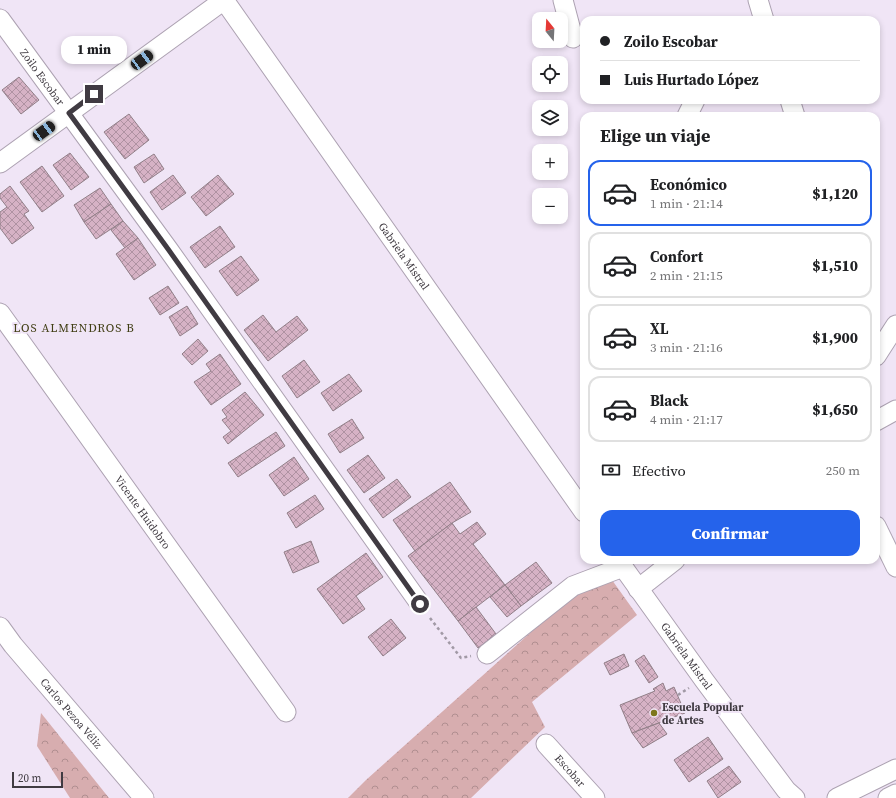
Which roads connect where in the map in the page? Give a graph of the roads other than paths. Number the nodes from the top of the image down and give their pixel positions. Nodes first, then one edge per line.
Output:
1 (224, 0) edge
2 (563, 0) edge
3 (758, 0) edge
4 (763, 16) edge
5 (0, 19) edge
6 (573, 38) dead end
7 (69, 113) junction
8 (0, 163) edge
9 (0, 313) edge
10 (896, 325) edge
11 (880, 350) edge
12 (896, 410) edge
13 (880, 419) edge
14 (580, 506) edge
15 (880, 534) edge
16 (620, 564) edge
17 (670, 564) edge
18 (896, 567) edge
19 (638, 589) junction
20 (420, 604) road end
21 (0, 628) edge
22 (488, 654) road end
23 (286, 712) dead end
24 (546, 744) dead end
25 (896, 769) edge
26 (896, 794) edge
27 (790, 795) edge
28 (144, 798) edge
29 (595, 798) edge
30 (837, 798) edge
31 (888, 798) edge

1 - 7 street
1 - 14 street, Gabriela Mistral
2 - 6 street
3 - 4 street
5 - 7 street, Zoilo Escobar
7 - 8 street
7 - 20 street, Zoilo Escobar
9 - 23 street, Vicente Huidobro
10 - 11 street
12 - 13 street
15 - 18 street
16 - 19 street, Gabriela Mistral
16 - 22 street
17 - 19 street
19 - 27 street, Gabriela Mistral
21 - 28 street, Carlos Pezoa Véliz
24 - 29 street, Escobar
25 - 30 street
26 - 31 street

